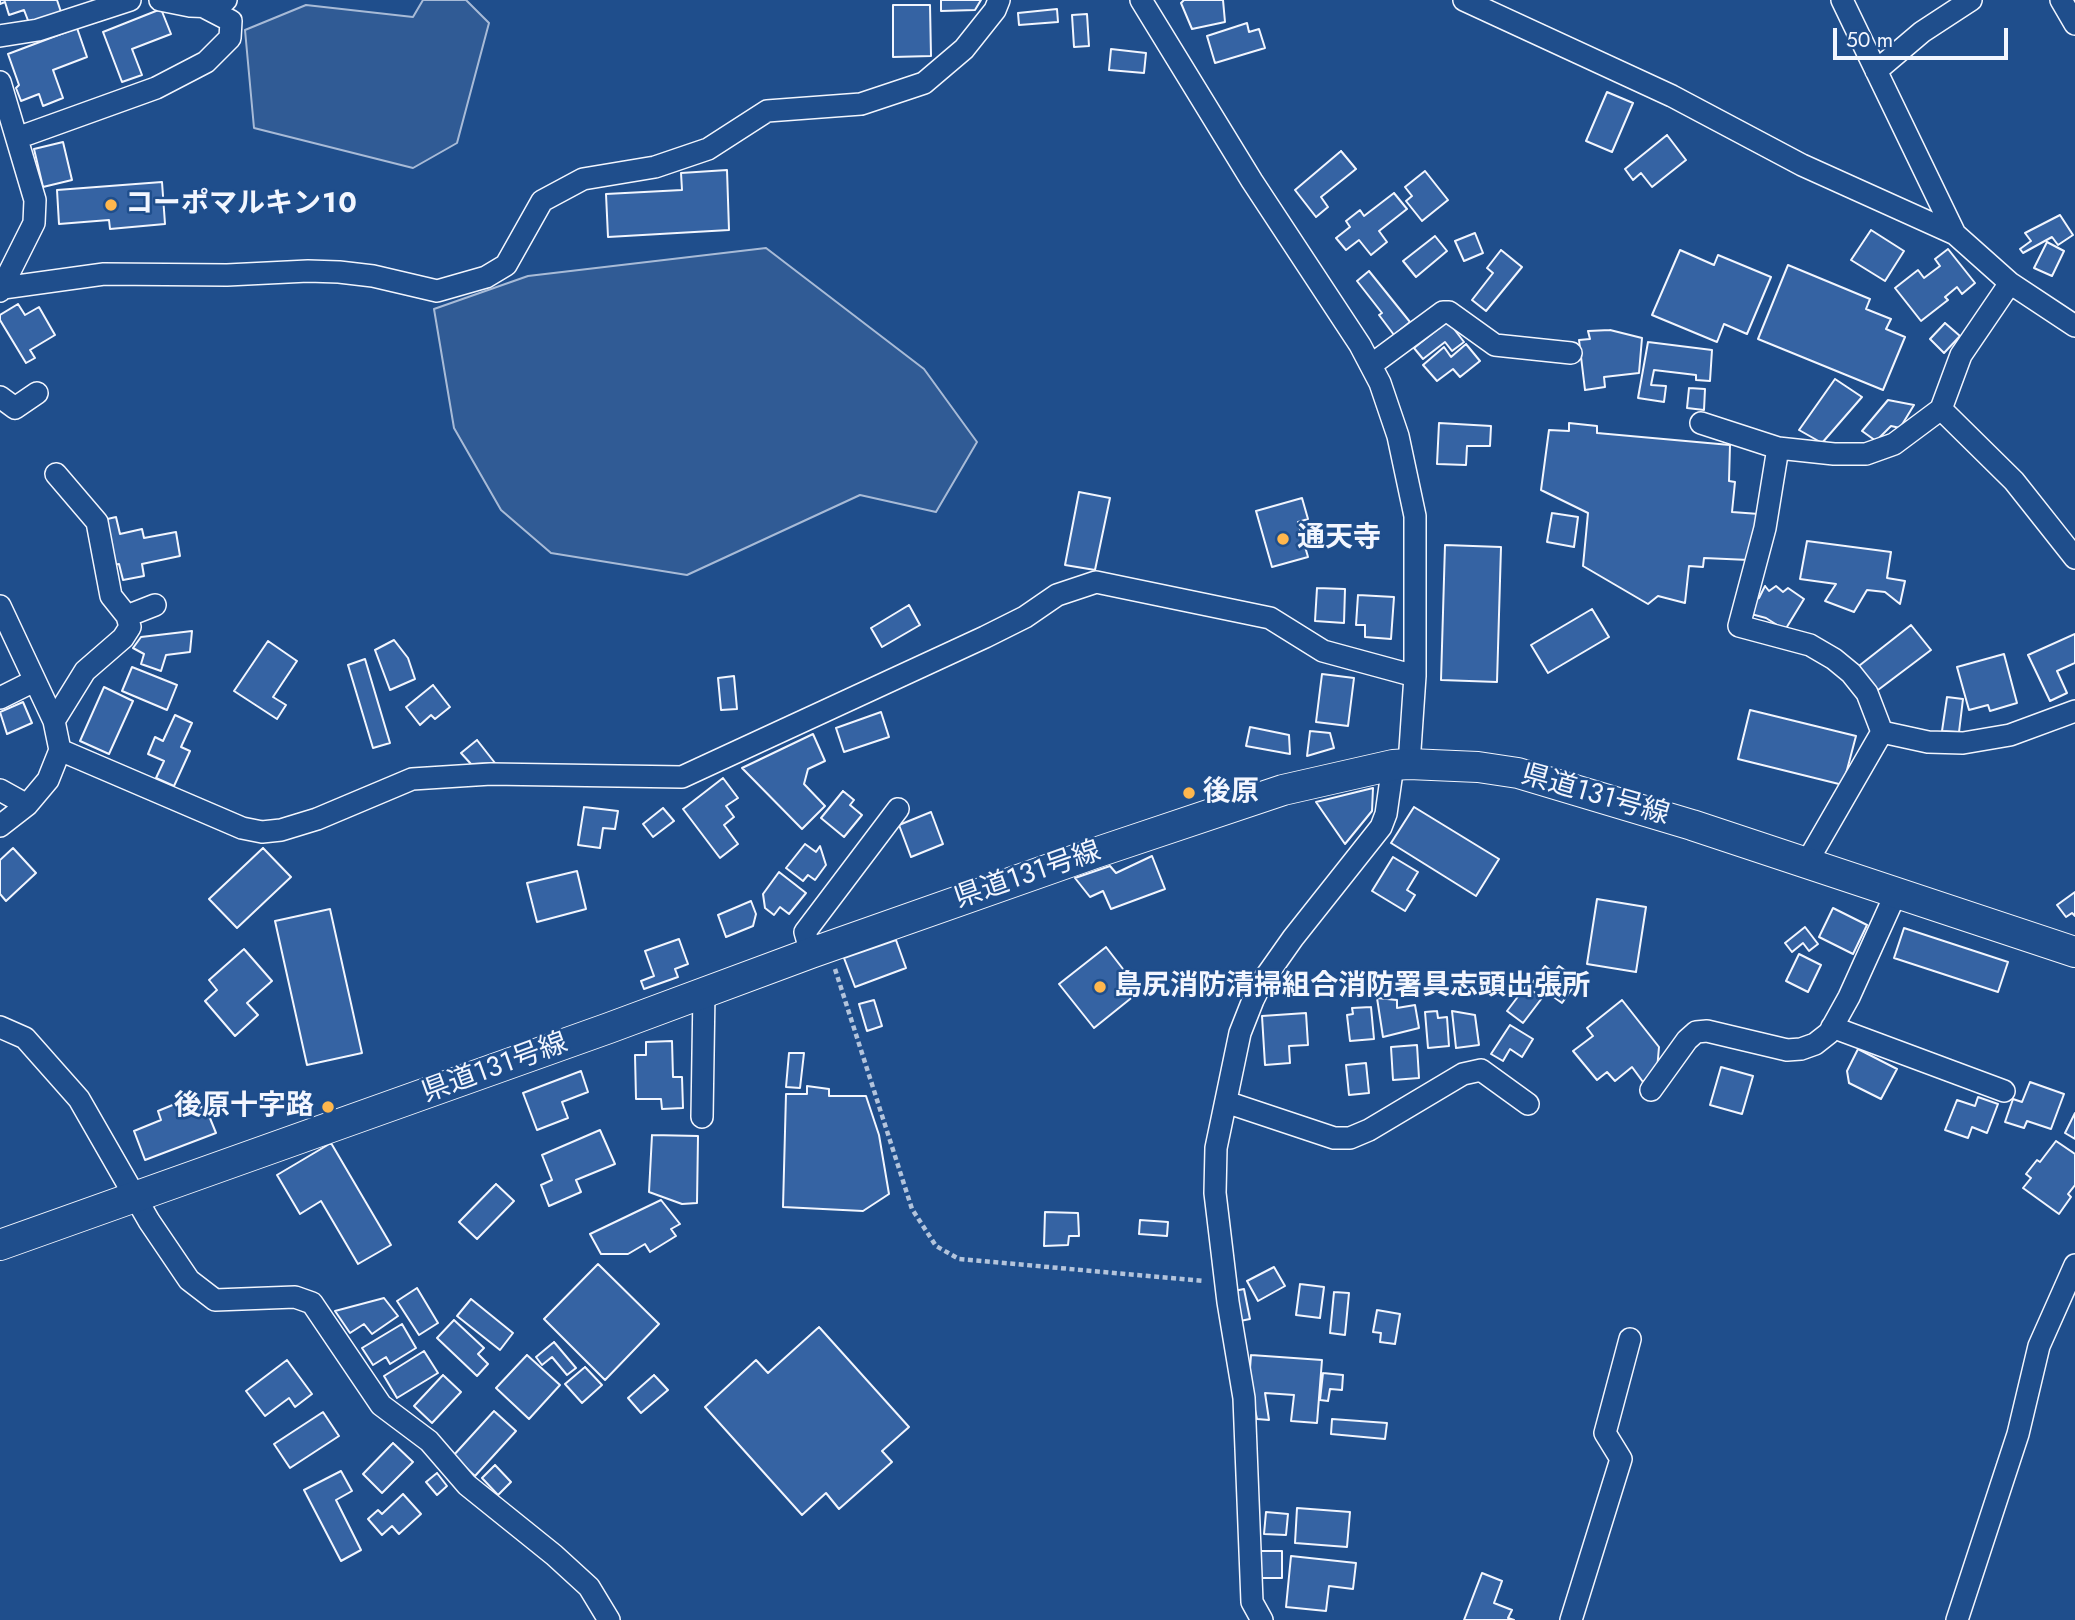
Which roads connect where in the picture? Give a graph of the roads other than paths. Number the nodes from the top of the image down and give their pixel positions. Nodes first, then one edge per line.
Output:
1 (130, 0) edge
2 (160, 0) edge
3 (226, 0) edge
4 (999, 0) edge
5 (1141, 0) edge
6 (1464, 0) edge
7 (1842, 0) edge
8 (1971, 0) edge
9 (2061, 0) edge
10 (204, 7) junction
11 (2075, 24) edge
12 (0, 36) edge
13 (1876, 71) junction
14 (0, 82) edge
15 (17, 138) junction
16 (1955, 234) junction
17 (2010, 283) junction
18 (1, 290) edge
19 (2075, 326) edge
20 (1571, 353) dead end
21 (1371, 366) junction
22 (37, 393) dead end
23 (0, 397) edge
24 (1941, 409) junction
25 (1701, 423) dead end
26 (1778, 448) junction
27 (56, 474) dead end
28 (2075, 558) edge
29 (155, 605) dead end
30 (0, 606) edge
31 (127, 616) junction
32 (1416, 676) junction
33 (34, 681) junction
34 (0, 698) edge
35 (2075, 711) edge
36 (54, 721) junction
37 (1882, 732) junction
38 (60, 750) junction
39 (1401, 764) junction
40 (0, 790) edge
41 (27, 806) junction
42 (898, 809) dead end
43 (0, 826) edge
44 (1807, 862) junction
45 (1896, 893) junction
46 (819, 950) junction
47 (2075, 952) edge
48 (704, 992) junction
49 (0, 1027) edge
50 (1832, 1027) junction
51 (1651, 1090) dead end
52 (2004, 1091) dead end
53 (1226, 1102) junction
54 (1528, 1104) dead end
55 (702, 1117) dead end
56 (136, 1197) junction
57 (0, 1245) edge
58 (2075, 1265) edge
59 (1630, 1339) dead end
60 (609, 1620) edge
61 (1262, 1620) edge
62 (1571, 1620) edge
63 (1957, 1620) edge

1 - 12 street
2 - 10 street
3 - 10 street
4 - 18 street
5 - 21 street
6 - 16 street
7 - 13 street
8 - 13 street
9 - 11 street
10 - 15 street
13 - 16 street
14 - 15 street
15 - 18 street
16 - 17 street
17 - 19 street
17 - 24 street
20 - 21 street
21 - 32 street
22 - 23 street
24 - 26 street
24 - 28 street
25 - 26 street
26 - 37 street
27 - 31 street
29 - 31 street
30 - 33 street
31 - 36 street
32 - 38 street
32 - 39 street
33 - 34 street
33 - 36 street
35 - 37 street
36 - 38 street
37 - 44 street
38 - 41 street
39 - 44 main road, 県道131号線
39 - 46 main road, 県道131号線
39 - 53 street
40 - 41 street
41 - 43 street
42 - 46 street
44 - 45 main road, 県道131号線
45 - 47 main road, 県道131号線
45 - 50 street
46 - 48 main road, 県道131号線
48 - 55 street
48 - 56 main road, 県道131号線
49 - 56 street
50 - 51 street
50 - 52 street
53 - 54 street
53 - 61 street
56 - 57 main road, 県道131号線
56 - 60 street
58 - 63 street
59 - 62 street

